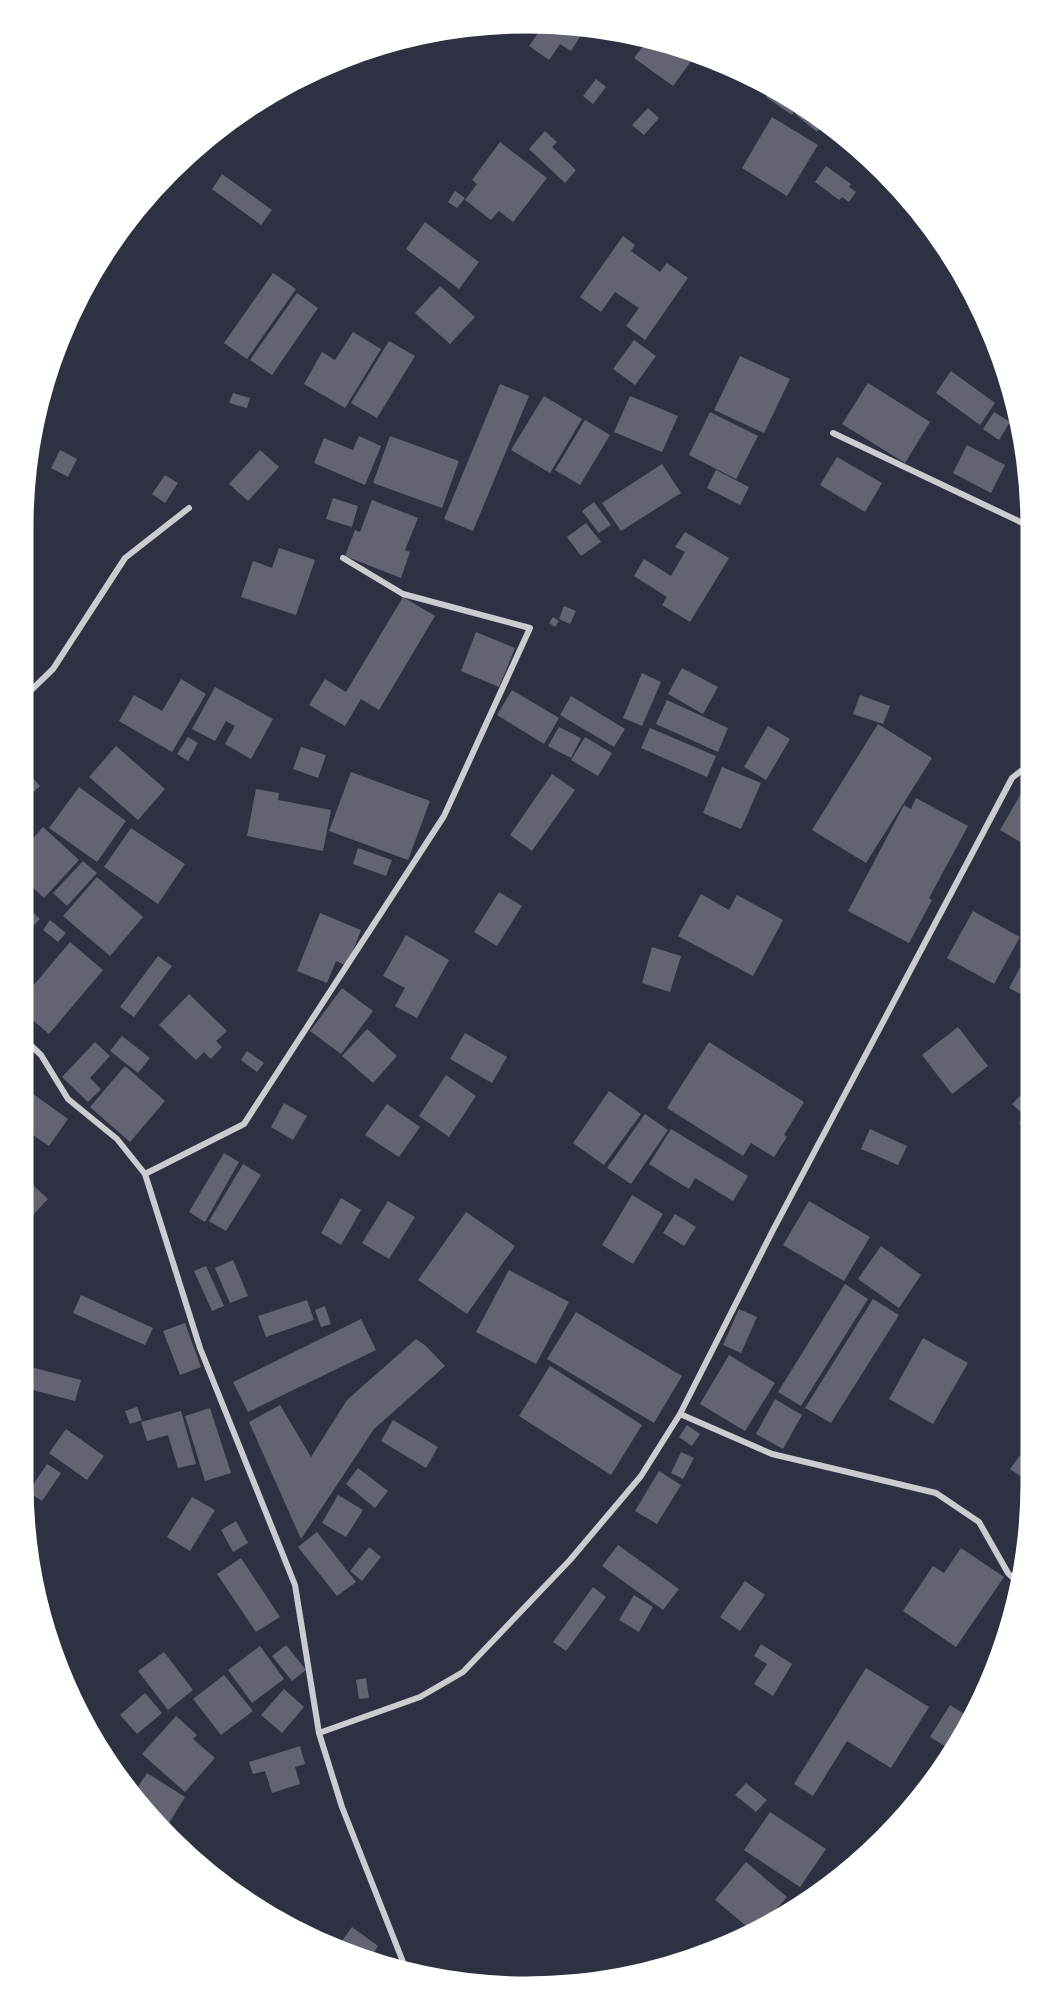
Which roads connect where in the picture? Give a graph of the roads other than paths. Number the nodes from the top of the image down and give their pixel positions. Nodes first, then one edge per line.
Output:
1 (833, 433) dead end
2 (189, 508) dead end
3 (1022, 523) edge
4 (343, 558) dead end
5 (32, 689) edge
6 (1022, 770) edge
7 (32, 1046) edge
8 (145, 1174) junction
9 (680, 1414) junction
10 (1013, 1579) edge
11 (319, 1733) junction
12 (403, 1962) edge

1 - 3 street
2 - 5 street
4 - 8 street
6 - 9 street
7 - 8 street
8 - 11 street
9 - 10 street
9 - 11 street
11 - 12 street

